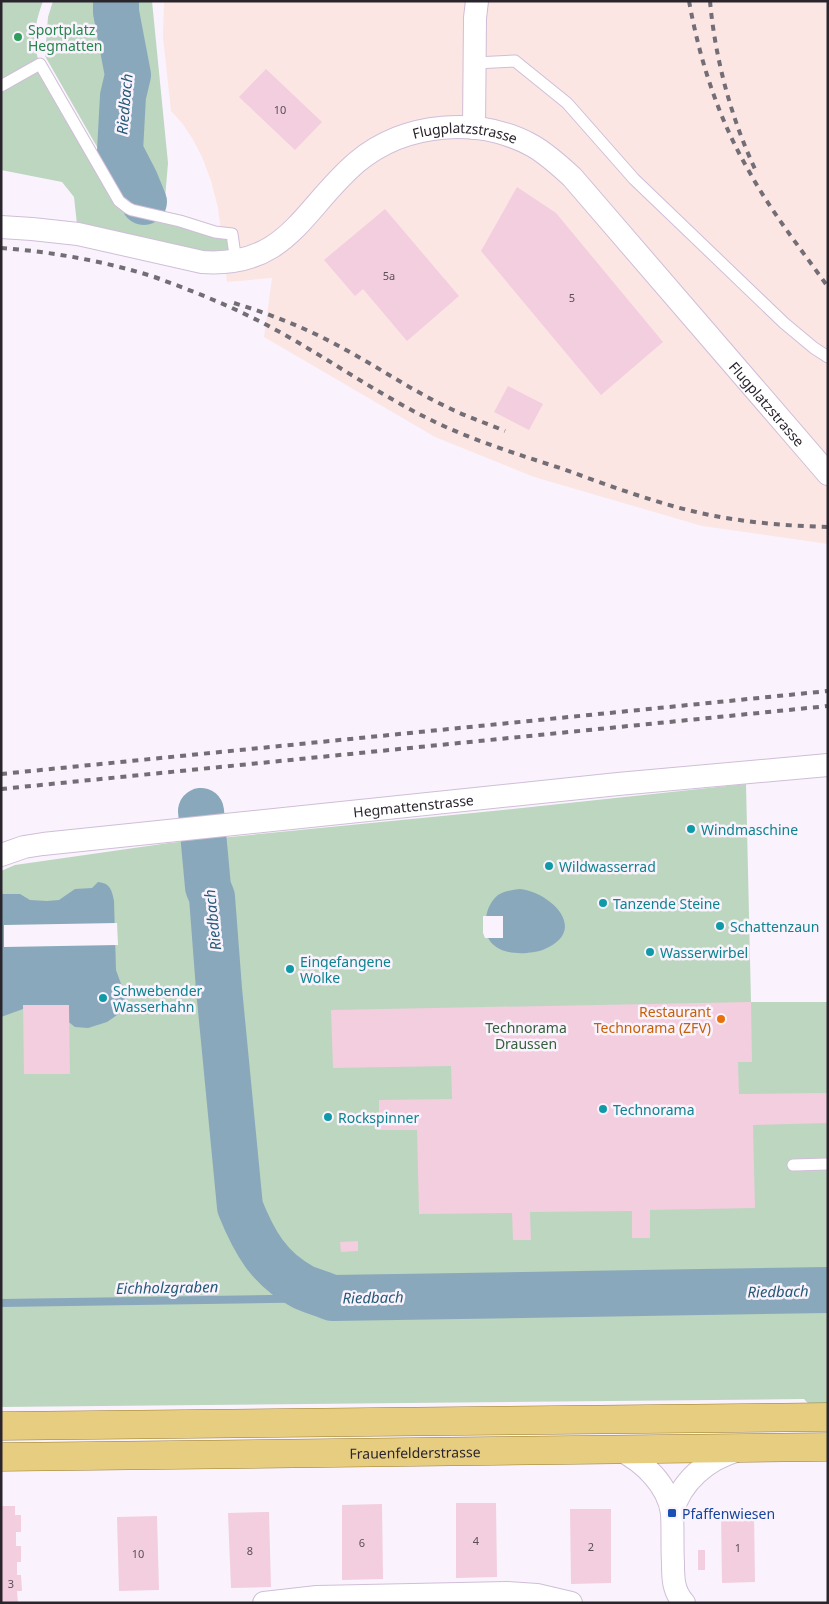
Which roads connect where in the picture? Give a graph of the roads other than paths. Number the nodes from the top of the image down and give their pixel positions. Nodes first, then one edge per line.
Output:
1 (477, 1) edge
2 (475, 63) junction
3 (1, 86) edge
4 (474, 128) junction
5 (1, 227) edge
6 (236, 262) junction
7 (828, 357) edge
8 (823, 460) edge
9 (828, 765) edge
10 (1, 855) edge
11 (828, 1164) edge
12 (793, 1165) dead end
13 (825, 1416) edge
14 (1, 1426) edge
15 (828, 1447) edge
16 (742, 1448) junction
17 (620, 1450) junction
18 (1, 1457) edge
19 (672, 1513) junction
20 (676, 1600) edge
21 (264, 1603) edge
22 (572, 1603) edge

1 - 2 street
2 - 4 street
2 - 7 lane
3 - 6 lane
4 - 6 street, Flugplatzstrasse
4 - 8 street, Flugplatzstrasse
5 - 6 street, Flugplatzstrasse
9 - 10 street, Hegmattenstrasse
11 - 12 lane
13 - 14 main road
15 - 16 main road, Frauenfelderstrasse
16 - 17 main road, Frauenfelderstrasse
16 - 19 street
17 - 18 main road, Frauenfelderstrasse
17 - 19 street
19 - 20 street
21 - 22 street

